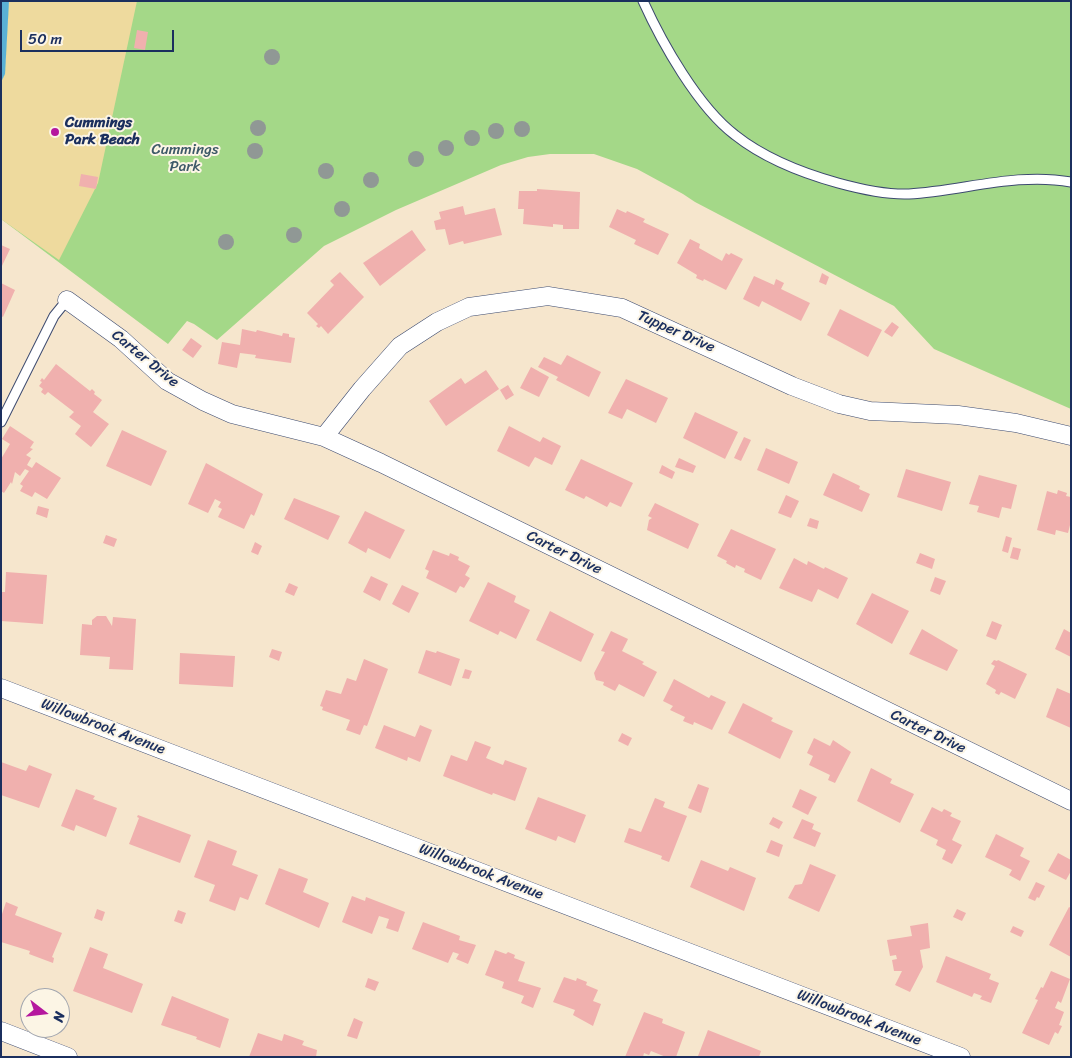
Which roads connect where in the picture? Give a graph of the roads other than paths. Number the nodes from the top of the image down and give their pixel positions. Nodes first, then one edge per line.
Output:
1 (643, 1) edge
2 (1071, 182) edge
3 (67, 300) joint
4 (1, 422) edge
5 (1071, 436) edge
6 (324, 438) junction
7 (1, 688) edge
8 (1071, 801) edge
9 (1, 1031) edge
10 (68, 1057) edge
11 (961, 1057) edge

1 - 2 lane
3 - 4 lane
3 - 6 street, Carter Drive
5 - 6 street, Tupper Drive
6 - 8 street, Carter Drive
7 - 11 street, Willowbrook Avenue
9 - 10 street

